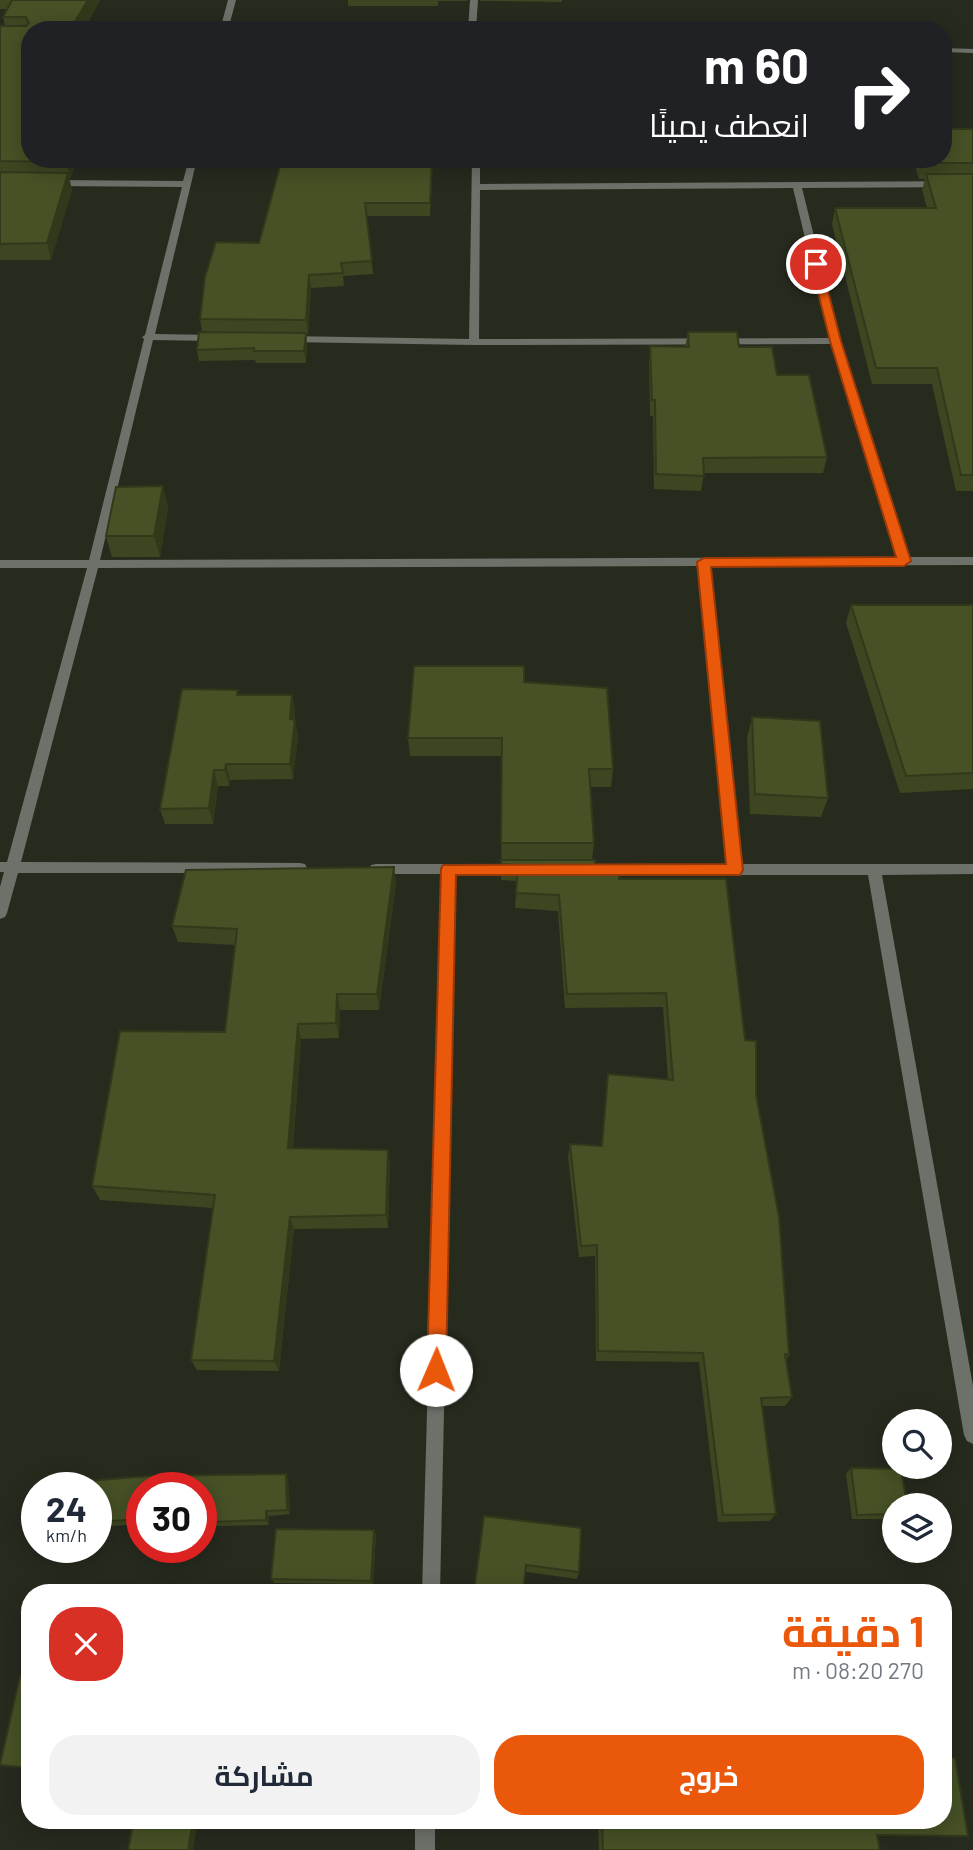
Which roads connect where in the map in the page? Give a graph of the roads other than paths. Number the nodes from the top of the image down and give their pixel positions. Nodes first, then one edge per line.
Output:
1 (232, 0) edge
2 (474, 0) edge
3 (226, 21) edge
4 (473, 21) edge
5 (952, 50) edge
6 (973, 51) edge
7 (191, 168) edge
8 (476, 168) edge
9 (40, 183) edge
10 (187, 184) junction
11 (973, 184) edge
12 (477, 187) junction
13 (797, 187) junction
14 (147, 337) junction
15 (229, 338) edge
16 (269, 339) edge
17 (835, 341) junction
18 (474, 342) junction
19 (904, 561) junction
20 (973, 561) edge
21 (704, 562) junction
22 (0, 564) edge
23 (93, 565) junction
24 (6, 867) edge
25 (312, 869) edge
26 (367, 869) edge
27 (449, 869) junction
28 (531, 869) edge
29 (973, 869) edge
30 (585, 870) edge
31 (735, 870) junction
32 (874, 870) junction
33 (0, 913) edge
34 (973, 1436) edge
35 (431, 1584) edge
36 (425, 1829) edge
37 (425, 1850) edge

1 - 3 street
2 - 4 street
5 - 6 street
7 - 10 street
8 - 12 street
9 - 10 street
10 - 14 street
11 - 13 street
12 - 13 street
12 - 18 street
13 - 17 street
14 - 15 street
14 - 23 street
16 - 18 street
17 - 18 street
17 - 19 street
19 - 20 street
19 - 21 street
21 - 23 street
21 - 31 street
22 - 23 street
23 - 24 street
24 - 25 street
24 - 33 street
26 - 27 street
27 - 28 street
27 - 35 street
29 - 32 street
30 - 31 street
31 - 32 street
32 - 34 street
36 - 37 street

